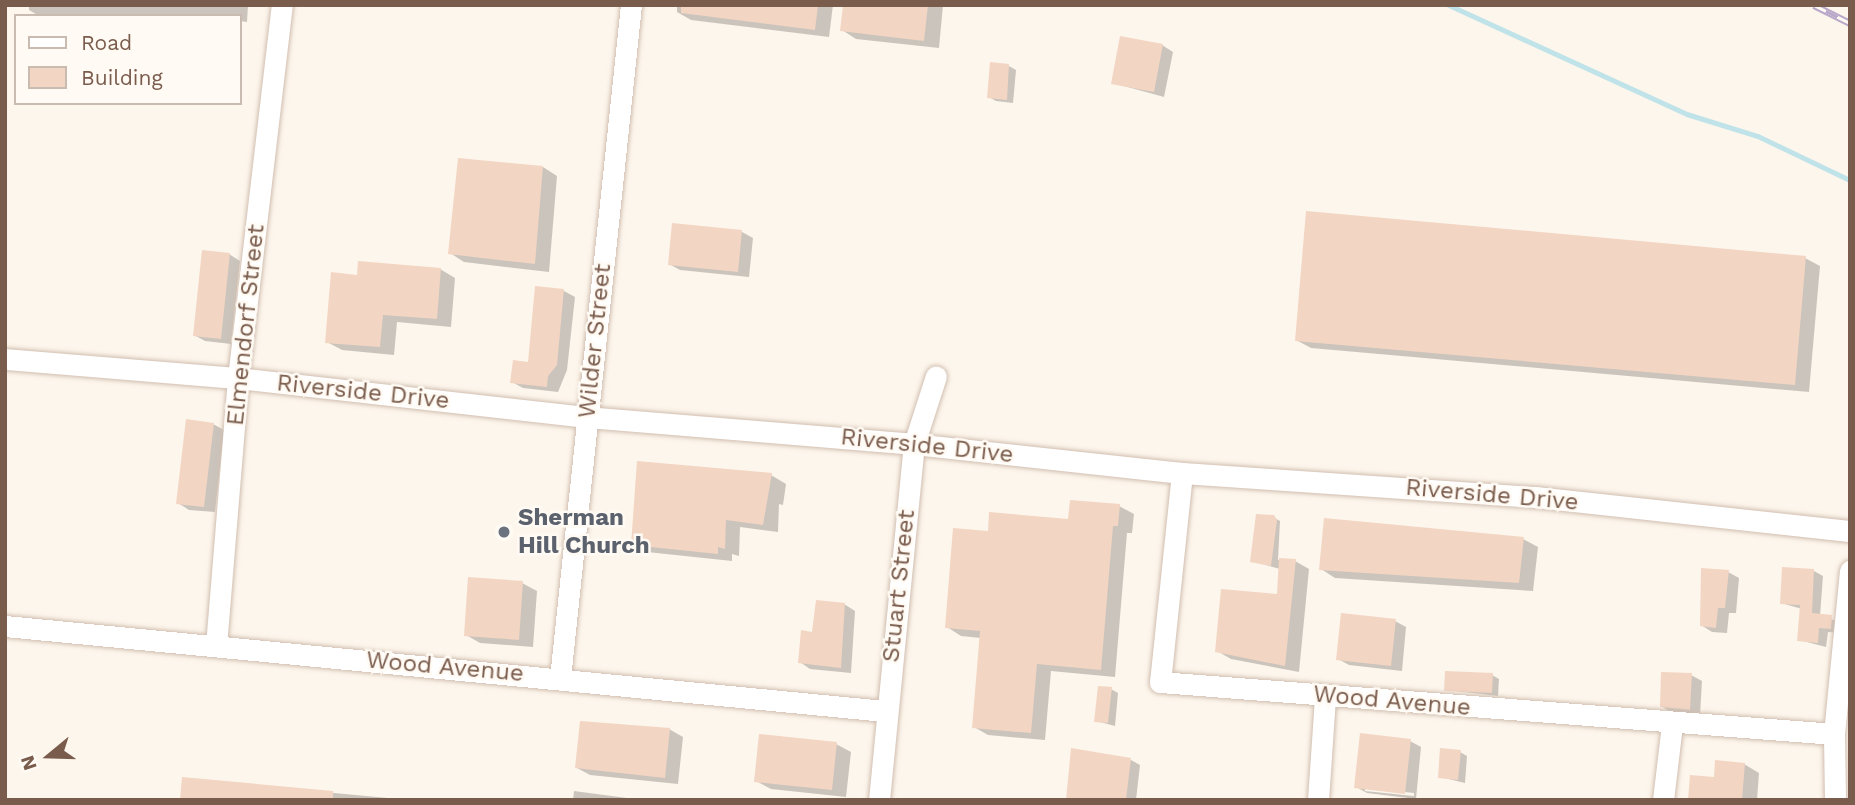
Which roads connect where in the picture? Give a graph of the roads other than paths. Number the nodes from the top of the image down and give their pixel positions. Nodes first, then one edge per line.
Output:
1 (282, 5) edge
2 (631, 5) edge
3 (5, 359) edge
4 (936, 376) dead end
5 (238, 378) junction
6 (586, 417) junction
7 (914, 444) junction
8 (1182, 473) junction
9 (1850, 531) edge
10 (1850, 571) edge
11 (5, 626) edge
12 (216, 646) junction
13 (560, 678) junction
14 (1325, 696) junction
15 (886, 711) junction
16 (1672, 724) junction
17 (1833, 734) junction
18 (1844, 774) edge
19 (879, 800) edge
20 (1318, 800) edge
21 (1663, 800) edge
22 (1835, 800) edge

1 - 5 street, Elmendorf Street
2 - 6 street, Wilder Street
3 - 5 street, Riverside Drive
4 - 7 street, Stuart Street
5 - 6 street, Riverside Drive
5 - 12 street, Elmendorf Street
6 - 7 street, Riverside Drive
6 - 13 street, Wilder Street
7 - 8 street, Riverside Drive
7 - 15 street, Stuart Street
8 - 9 street, Riverside Drive
8 - 14 street, Wood Avenue
10 - 17 street
11 - 12 street, Wood Avenue
12 - 13 street, Wood Avenue
13 - 15 street, Wood Avenue
14 - 16 street, Wood Avenue
14 - 20 street
15 - 19 street, Stuart Street
16 - 17 street, Wood Avenue
16 - 21 street
17 - 18 street
18 - 22 street

